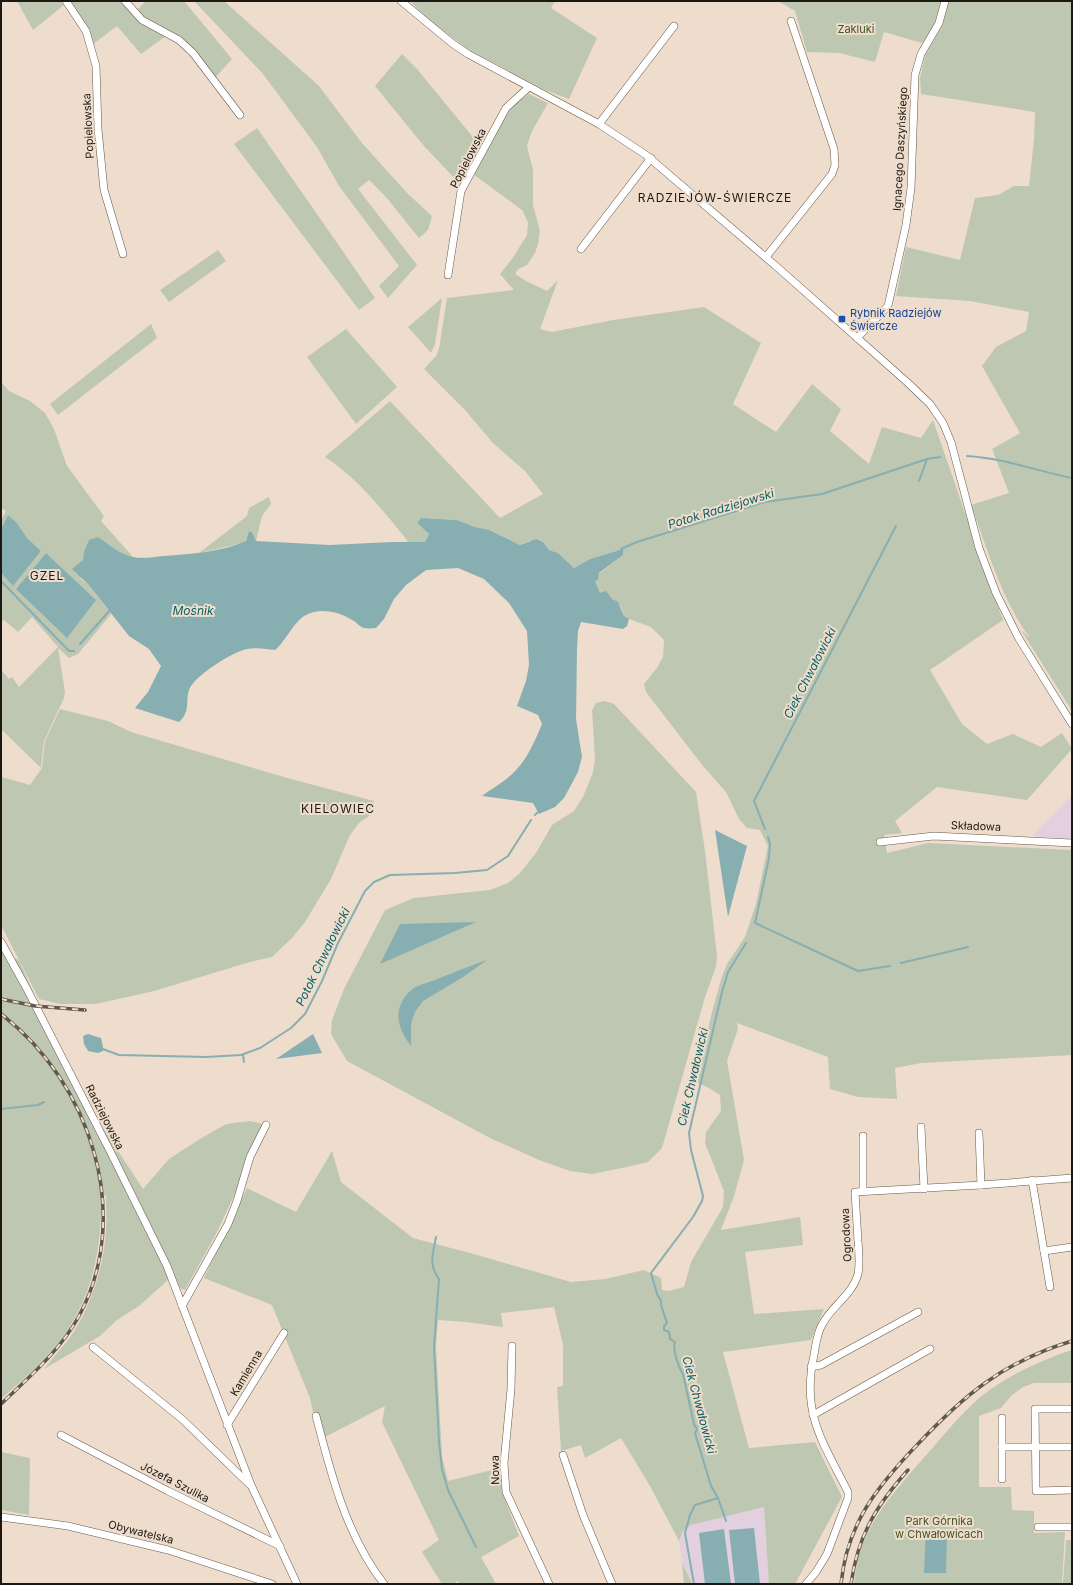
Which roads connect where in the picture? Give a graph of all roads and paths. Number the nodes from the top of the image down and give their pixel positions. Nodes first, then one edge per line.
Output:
1 (66, 1) edge
2 (126, 1) edge
3 (401, 1) edge
4 (945, 1) edge
5 (791, 21) dead end
6 (674, 26) dead end
7 (529, 87) junction
8 (240, 115) dead end
9 (599, 124) junction
10 (651, 158) junction
11 (581, 249) dead end
12 (124, 254) dead end
13 (766, 257) junction
14 (448, 275) dead end
15 (857, 338) junction
16 (1072, 724) edge
17 (880, 842) dead end
18 (1072, 843) edge
19 (1, 942) edge
20 (266, 1125) dead end
21 (921, 1127) dead end
22 (979, 1133) dead end
23 (863, 1136) dead end
24 (1072, 1178) edge
25 (1032, 1180) junction
26 (981, 1186) junction
27 (924, 1188) junction
28 (863, 1192) junction
29 (1072, 1247) edge
30 (1044, 1251) junction
31 (1050, 1287) dead end
32 (182, 1306) junction
33 (918, 1312) dead end
34 (284, 1333) dead end
35 (512, 1346) dead end
36 (93, 1347) dead end
37 (930, 1349) dead end
38 (811, 1367) junction
39 (1072, 1408) edge
40 (813, 1415) junction
41 (316, 1416) dead end
42 (1002, 1418) dead end
43 (227, 1425) junction
44 (61, 1435) dead end
45 (1002, 1447) junction
46 (1035, 1447) junction
47 (1072, 1447) edge
48 (563, 1455) dead end
49 (1002, 1479) dead end
50 (251, 1485) junction
51 (1072, 1490) edge
52 (1, 1517) edge
53 (1038, 1527) dead end
54 (1072, 1527) edge
55 (280, 1546) junction
56 (272, 1584) edge
57 (297, 1584) edge
58 (384, 1584) edge
59 (548, 1584) edge
60 (612, 1584) edge
61 (806, 1584) edge

1 - 12 street, Popielowska
2 - 8 street
3 - 7 street
4 - 15 street, Ignacego Daszyńskiego
5 - 13 street
6 - 9 street
7 - 9 street
7 - 14 street, Popielowska
9 - 10 street
10 - 11 street
10 - 13 street
13 - 15 street
15 - 16 street
17 - 18 street, Składowa
19 - 32 street, Radziejowska
20 - 32 street
21 - 27 street
22 - 26 street
23 - 28 street
24 - 25 street
25 - 26 street
25 - 30 street
26 - 27 street
27 - 28 street
28 - 38 street, Ogrodowa
29 - 30 street
30 - 31 street
32 - 43 street, Radziejowska
33 - 38 street
34 - 43 street, Kamienna
35 - 59 street, Nowa
36 - 50 street
37 - 40 street
38 - 40 street, Ogrodowa
39 - 46 street
40 - 61 street, Ogrodowa
41 - 58 street
42 - 45 street
43 - 50 street
44 - 55 street, Józefa Szulika
45 - 46 street
45 - 49 street
46 - 47 street
46 - 51 street
48 - 60 street
50 - 55 street
52 - 56 street, Obywatelska
53 - 54 street
55 - 57 street

